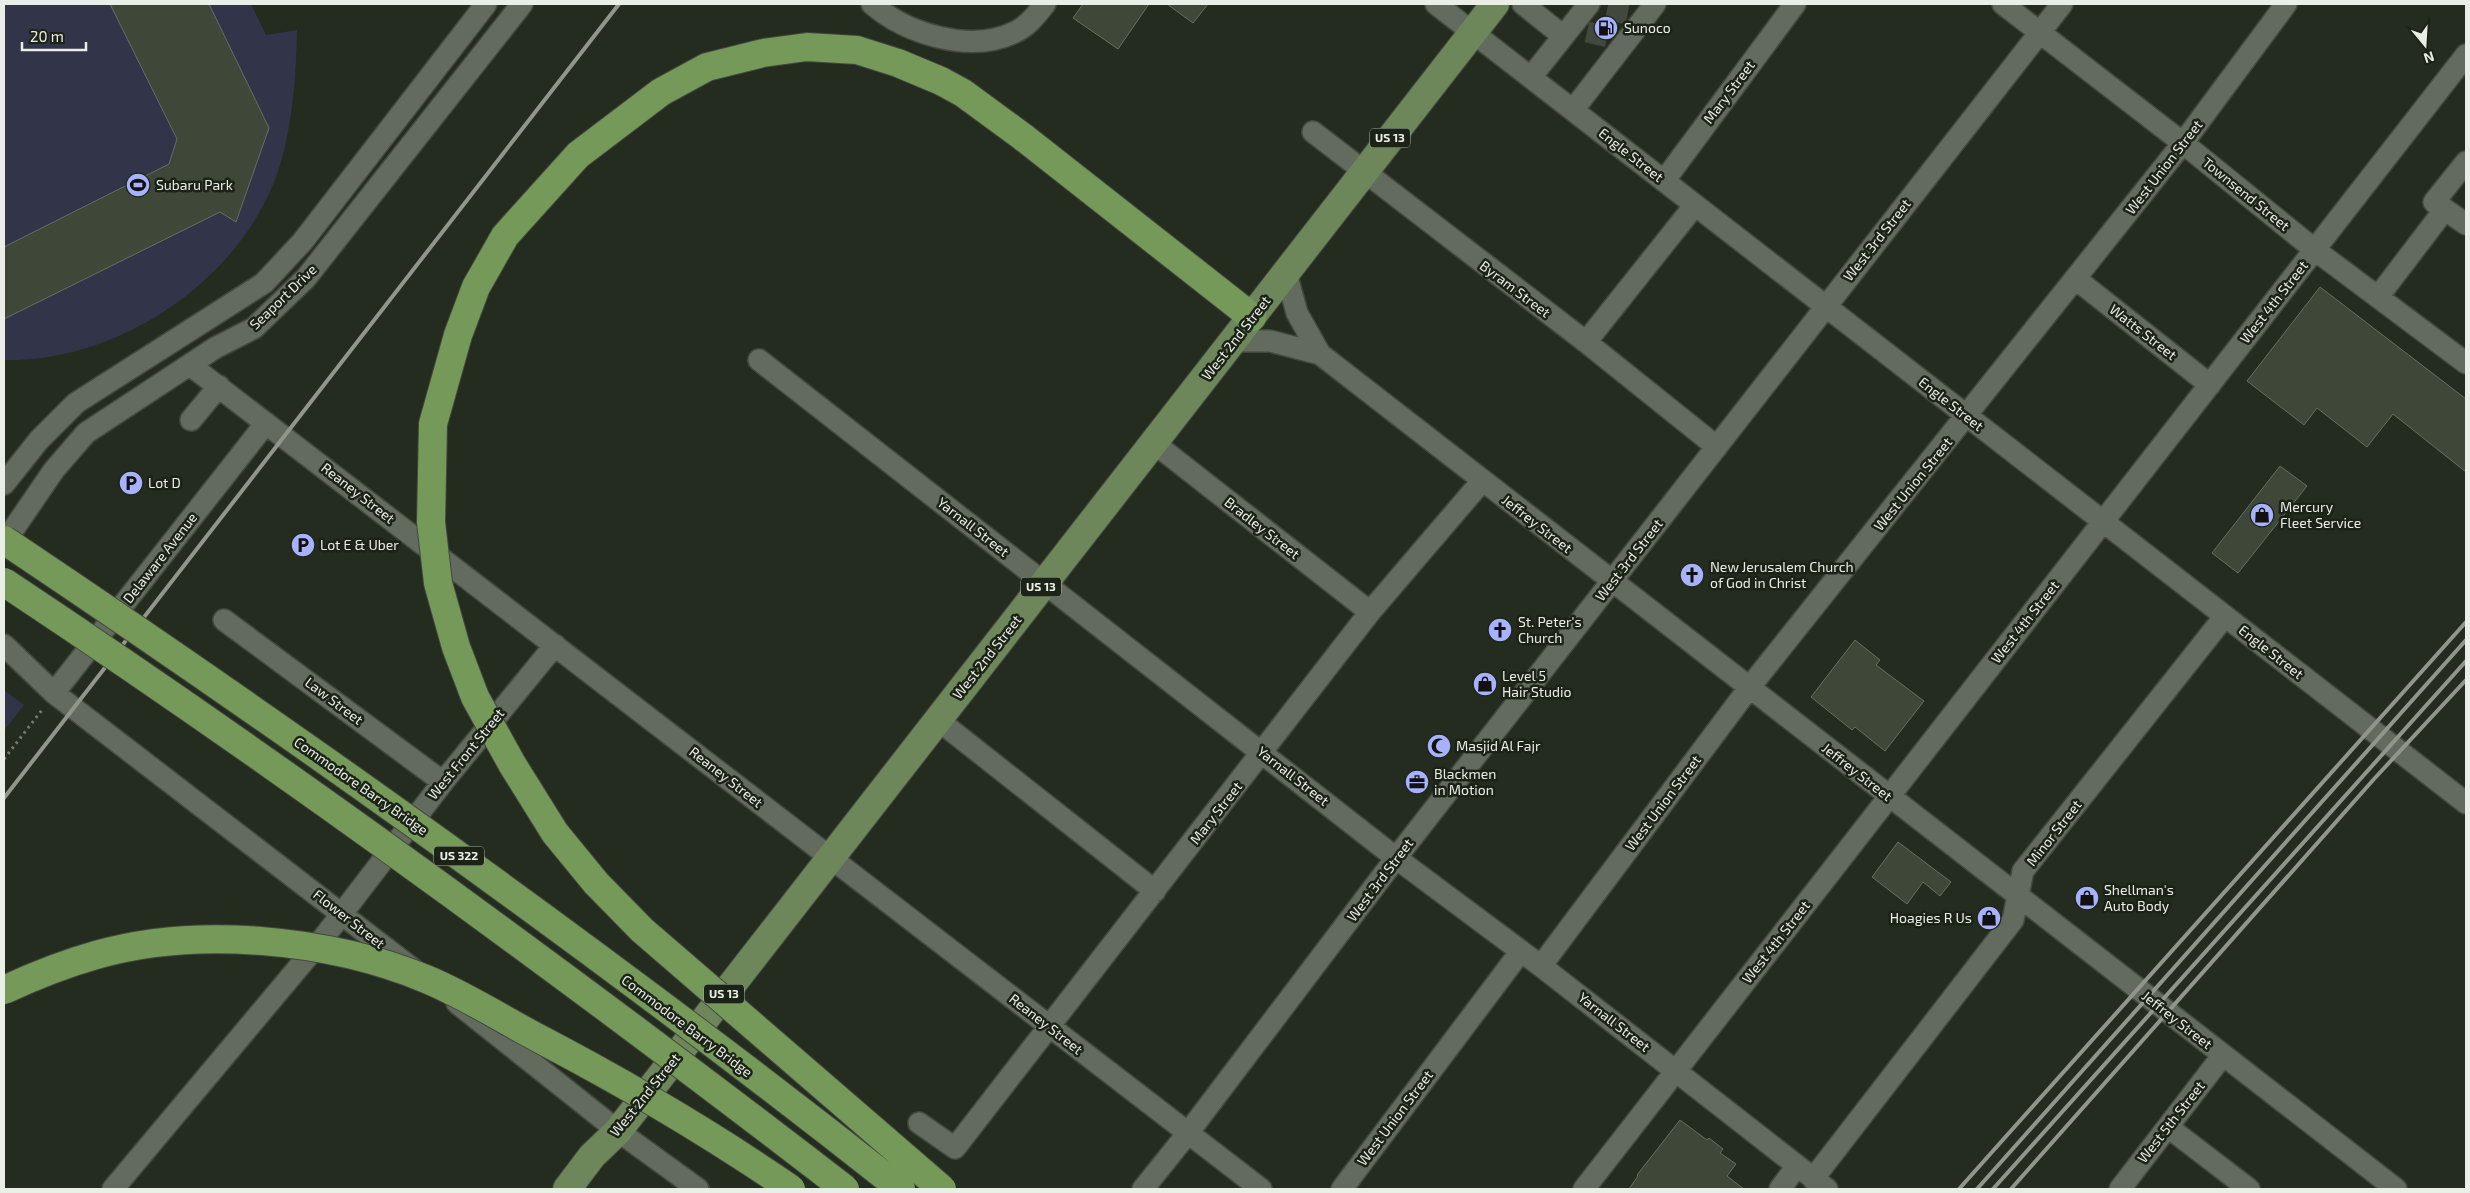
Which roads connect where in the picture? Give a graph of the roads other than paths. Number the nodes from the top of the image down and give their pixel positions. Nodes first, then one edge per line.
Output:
1 (486, 4) edge
2 (522, 4) edge
3 (872, 4) edge
4 (1045, 4) edge
5 (1436, 4) edge
6 (1495, 4) edge
7 (1523, 4) edge
8 (1795, 4) edge
9 (2003, 4) edge
10 (2062, 4) edge
11 (2286, 4) edge
12 (1594, 7) edge
13 (1642, 12) edge
14 (1473, 32) junction
15 (1574, 32) junction
16 (2040, 32) junction
17 (2466, 55) edge
18 (1531, 77) junction
19 (416, 96) junction
20 (1573, 110) junction
21 (437, 111) junction
22 (1313, 132) dead end
23 (2184, 143) junction
24 (2466, 162) edge
25 (1363, 173) junction
26 (1664, 181) junction
27 (1695, 205) junction
28 (2445, 209) junction
29 (2466, 224) edge
30 (2314, 250) junction
31 (1286, 273) junction
32 (2076, 279) junction
33 (2378, 297) junction
34 (1826, 306) junction
35 (1252, 317) junction
36 (199, 325) junction
37 (1233, 341) junction
38 (1586, 342) junction
39 (215, 348) junction
40 (1320, 354) junction
41 (759, 360) dead end
42 (2466, 363) edge
43 (190, 365) junction
44 (2210, 385) junction
45 (219, 386) junction
46 (1967, 416) junction
47 (191, 420) dead end
48 (266, 423) junction
49 (1154, 443) junction
50 (1717, 447) junction
51 (31, 450) junction
52 (54, 470) junction
53 (1482, 481) junction
54 (4, 484) edge
55 (2103, 522) junction
56 (4, 542) edge
57 (4, 582) edge
58 (1612, 582) junction
59 (1045, 583) junction
60 (1370, 612) junction
61 (2225, 616) junction
62 (224, 620) dead end
63 (555, 644) junction
64 (4, 645) edge
65 (1749, 688) junction
66 (54, 693) junction
67 (938, 720) junction
68 (1264, 753) junction
69 (443, 782) junction
70 (1889, 797) junction
71 (2466, 803) edge
72 (831, 858) junction
73 (1396, 858) junction
74 (1155, 891) junction
75 (2018, 897) junction
76 (343, 913) junction
77 (1521, 951) junction
78 (1541, 966) junction
79 (4, 990) edge
80 (1049, 1026) junction
81 (2223, 1056) junction
82 (1676, 1071) junction
83 (919, 1123) dead end
84 (2168, 1127) junction
85 (618, 1131) junction
86 (1188, 1133) junction
87 (1812, 1178) edge
88 (113, 1189) edge
89 (567, 1189) edge
90 (698, 1189) edge
91 (791, 1189) edge
92 (845, 1189) edge
93 (901, 1189) edge
94 (942, 1189) edge
95 (1142, 1189) edge
96 (1261, 1189) edge
97 (1342, 1189) edge
98 (1584, 1189) edge
99 (1780, 1189) edge
100 (2120, 1189) edge
101 (2249, 1189) edge
102 (2396, 1189) edge

1 - 19 street, Seaport Drive
2 - 21 street, Seaport Drive
3 - 4 street
5 - 14 street, Engle Street
6 - 14 main road, West 2nd Street / US 13
7 - 15 street
8 - 26 street, Mary Street
9 - 16 street, Townsend Street
10 - 16 street, West 3rd Street
11 - 23 street, West Union Street
12 - 15 street
13 - 20 street
14 - 18 street, Engle Street
14 - 25 main road, West 2nd Street / US 13
15 - 18 street
16 - 23 street, Townsend Street
16 - 34 street, West 3rd Street
17 - 30 street, West 4th Street
18 - 20 street, Engle Street
19 - 21 street
19 - 36 street, Seaport Drive
20 - 26 street, Engle Street
21 - 39 street, Seaport Drive
22 - 25 street, Byram Street
23 - 30 street, Townsend Street
23 - 32 street, West Union Street
24 - 28 street
25 - 31 main road, West 2nd Street / US 13
25 - 38 street, Byram Street
26 - 27 street, Engle Street
27 - 34 street, Engle Street
27 - 38 street
28 - 29 street
28 - 33 street
30 - 33 street, Townsend Street
30 - 44 street, West 4th Street
31 - 35 main road, West 2nd Street / US 13
31 - 40 street
32 - 44 street, Watts Street
32 - 46 street, West Union Street
33 - 42 street, Townsend Street
34 - 46 street, Engle Street
34 - 50 street, West 3rd Street
35 - 37 main road, West 2nd Street / US 13
35 - 94 highway, bridge
36 - 39 street
36 - 51 street, Seaport Drive
37 - 40 street
37 - 49 main road, West 2nd Street / US 13
38 - 50 street, Byram Street
39 - 43 street, Seaport Drive
40 - 53 street, Jeffrey Street
41 - 59 street, Yarnall Street
43 - 45 street, Reaney Street
43 - 52 street, Seaport Drive
44 - 55 street, West 4th Street
45 - 47 street
45 - 48 street, Reaney Street
46 - 55 street, Engle Street
46 - 65 street, West Union Street
48 - 63 street, Reaney Street
48 - 66 street, Delaware Avenue
49 - 59 main road, West 2nd Street / US 13
49 - 60 street, Bradley Street
50 - 58 street, West 3rd Street
51 - 52 street
51 - 54 street, Seaport Drive
52 - 56 street, Seaport Drive
53 - 58 street, Jeffrey Street
53 - 60 street, Mary Street
55 - 61 street, Engle Street
55 - 70 street, West 4th Street
56 - 93 highway, Commodore Barry Bridge / US 322, bridge
57 - 92 highway, US 322, bridge
58 - 65 street, Jeffrey Street
58 - 73 street, West 3rd Street
59 - 67 main road, West 2nd Street / US 13
59 - 68 street, Yarnall Street
60 - 68 street, Mary Street
61 - 71 street, Engle Street
61 - 75 street, Minor Street
62 - 69 street, Law Street
63 - 69 street, West Front Street
63 - 72 street, Reaney Street
64 - 66 street, Flower Street
65 - 70 street, Jeffrey Street
65 - 78 street, West Union Street
66 - 76 street, Flower Street
67 - 72 main road, West 2nd Street / US 13
67 - 74 street
68 - 73 street, Yarnall Street
68 - 74 street, Mary Street
69 - 76 street, West Front Street
70 - 75 street, Jeffrey Street
70 - 82 street, West 4th Street
72 - 80 street, Reaney Street
72 - 85 main road, West 2nd Street / US 13
73 - 77 street, Yarnall Street
73 - 86 street, West 3rd Street
74 - 80 street, Mary Street
75 - 81 street, Jeffrey Street
75 - 87 street, Minor Street
76 - 85 street, Flower Street
76 - 88 street, West Front Street
77 - 78 street, Yarnall Street
77 - 97 street, West Union Street
78 - 82 street, Yarnall Street
79 - 91 highway, bridge
80 - 83 street, Mary Street
80 - 86 street, Reaney Street
81 - 84 street, West 5th Street
81 - 102 street, Jeffrey Street
82 - 87 street, Yarnall Street
82 - 98 street, West 4th Street
84 - 100 street, West 5th Street
84 - 101 street
85 - 89 main road, West 2nd Street / US 13
85 - 90 street, Flower Street
86 - 95 street, West 3rd Street
86 - 96 street, Reaney Street
87 - 99 street, Minor Street

